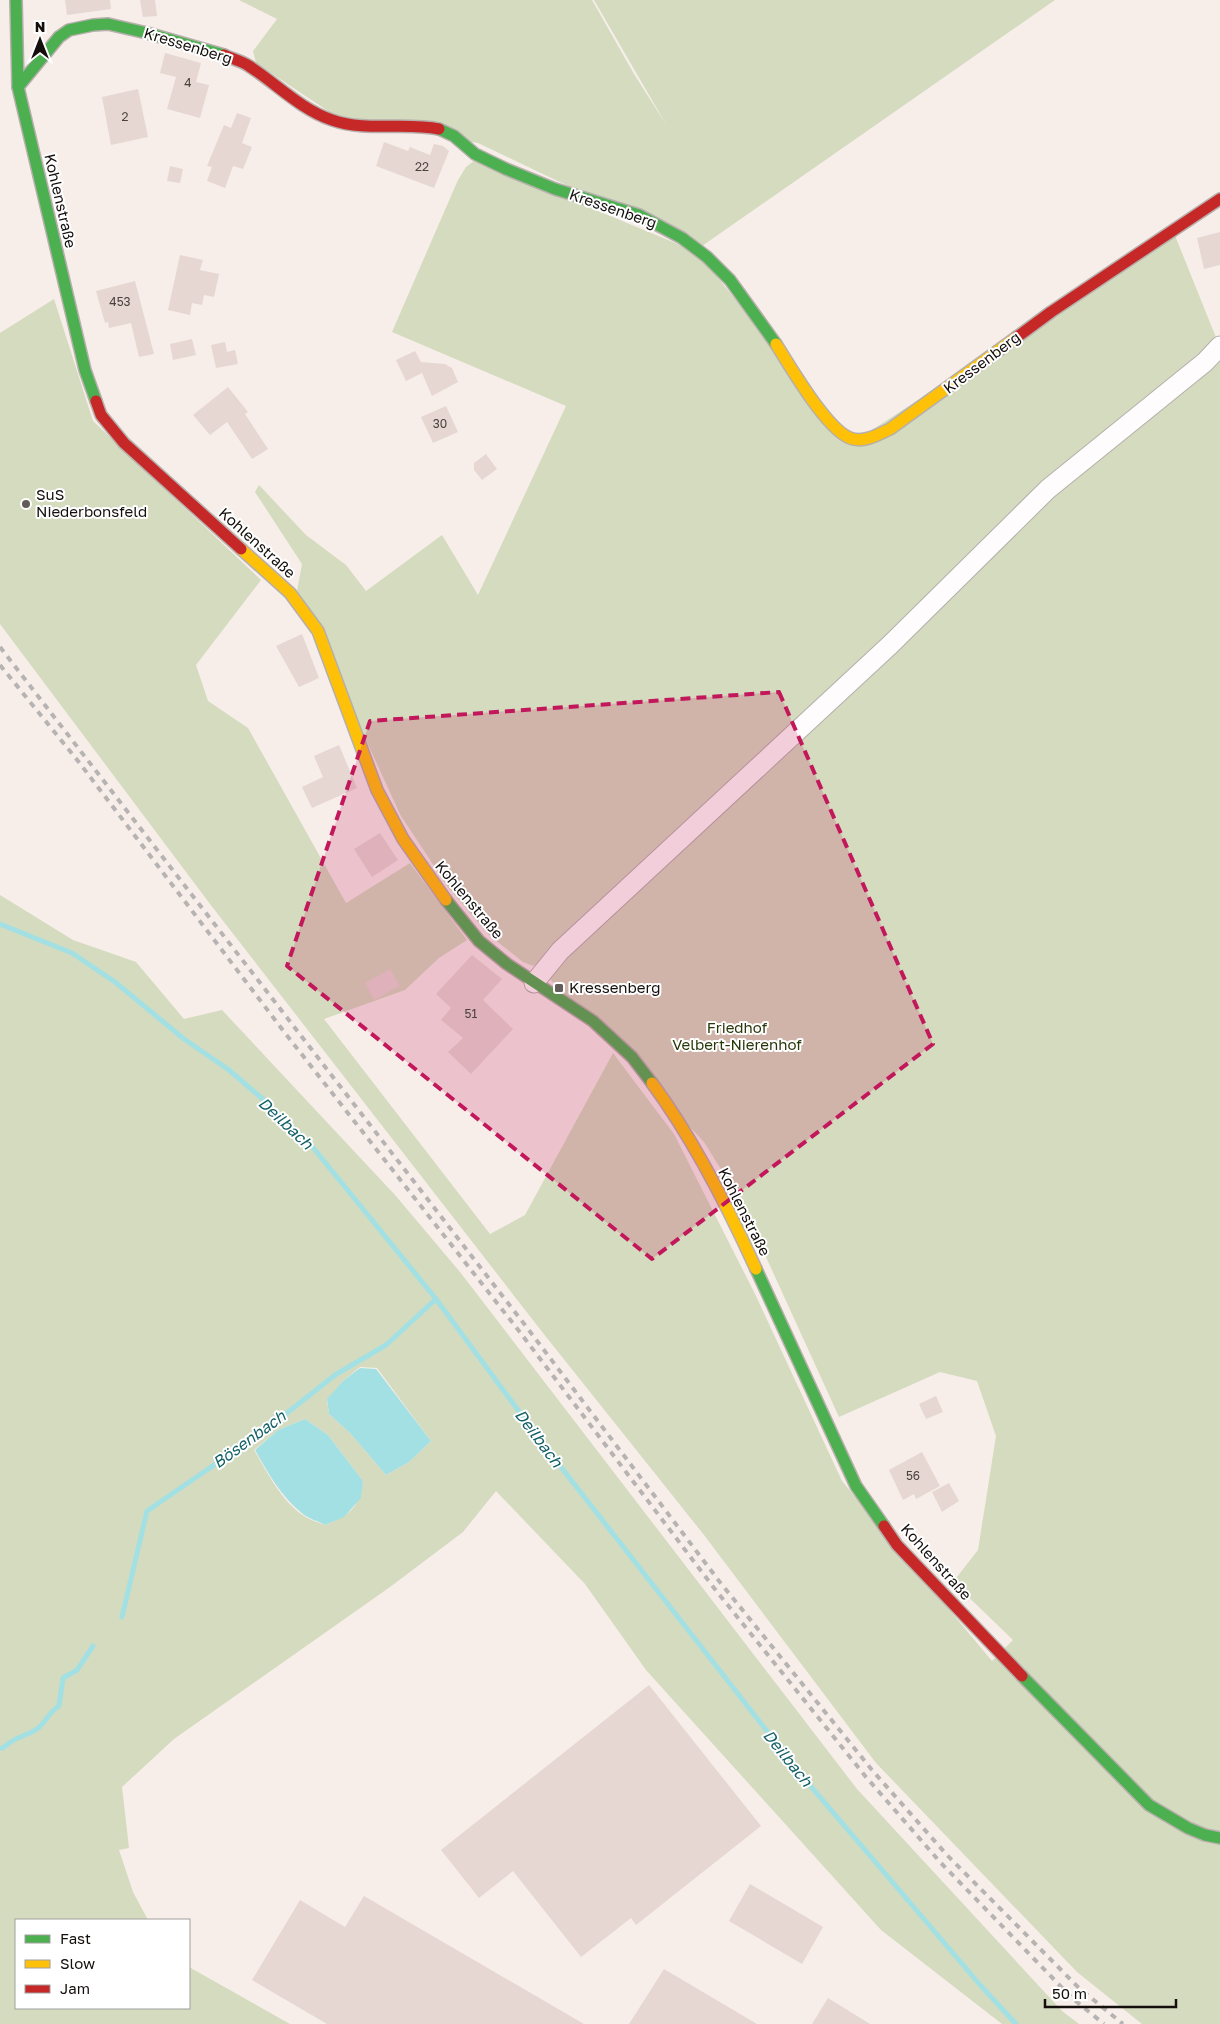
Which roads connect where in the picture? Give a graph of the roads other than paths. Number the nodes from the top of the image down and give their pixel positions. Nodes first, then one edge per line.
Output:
1 (16, 0) edge
2 (18, 88) junction
3 (1220, 199) edge
4 (1220, 346) edge
5 (534, 983) junction
6 (1220, 1838) edge

1 - 2 main road, Kohlenstraße
2 - 3 main road, Kressenberg
2 - 5 main road, Kohlenstraße
4 - 5 street
5 - 6 main road, Kohlenstraße

